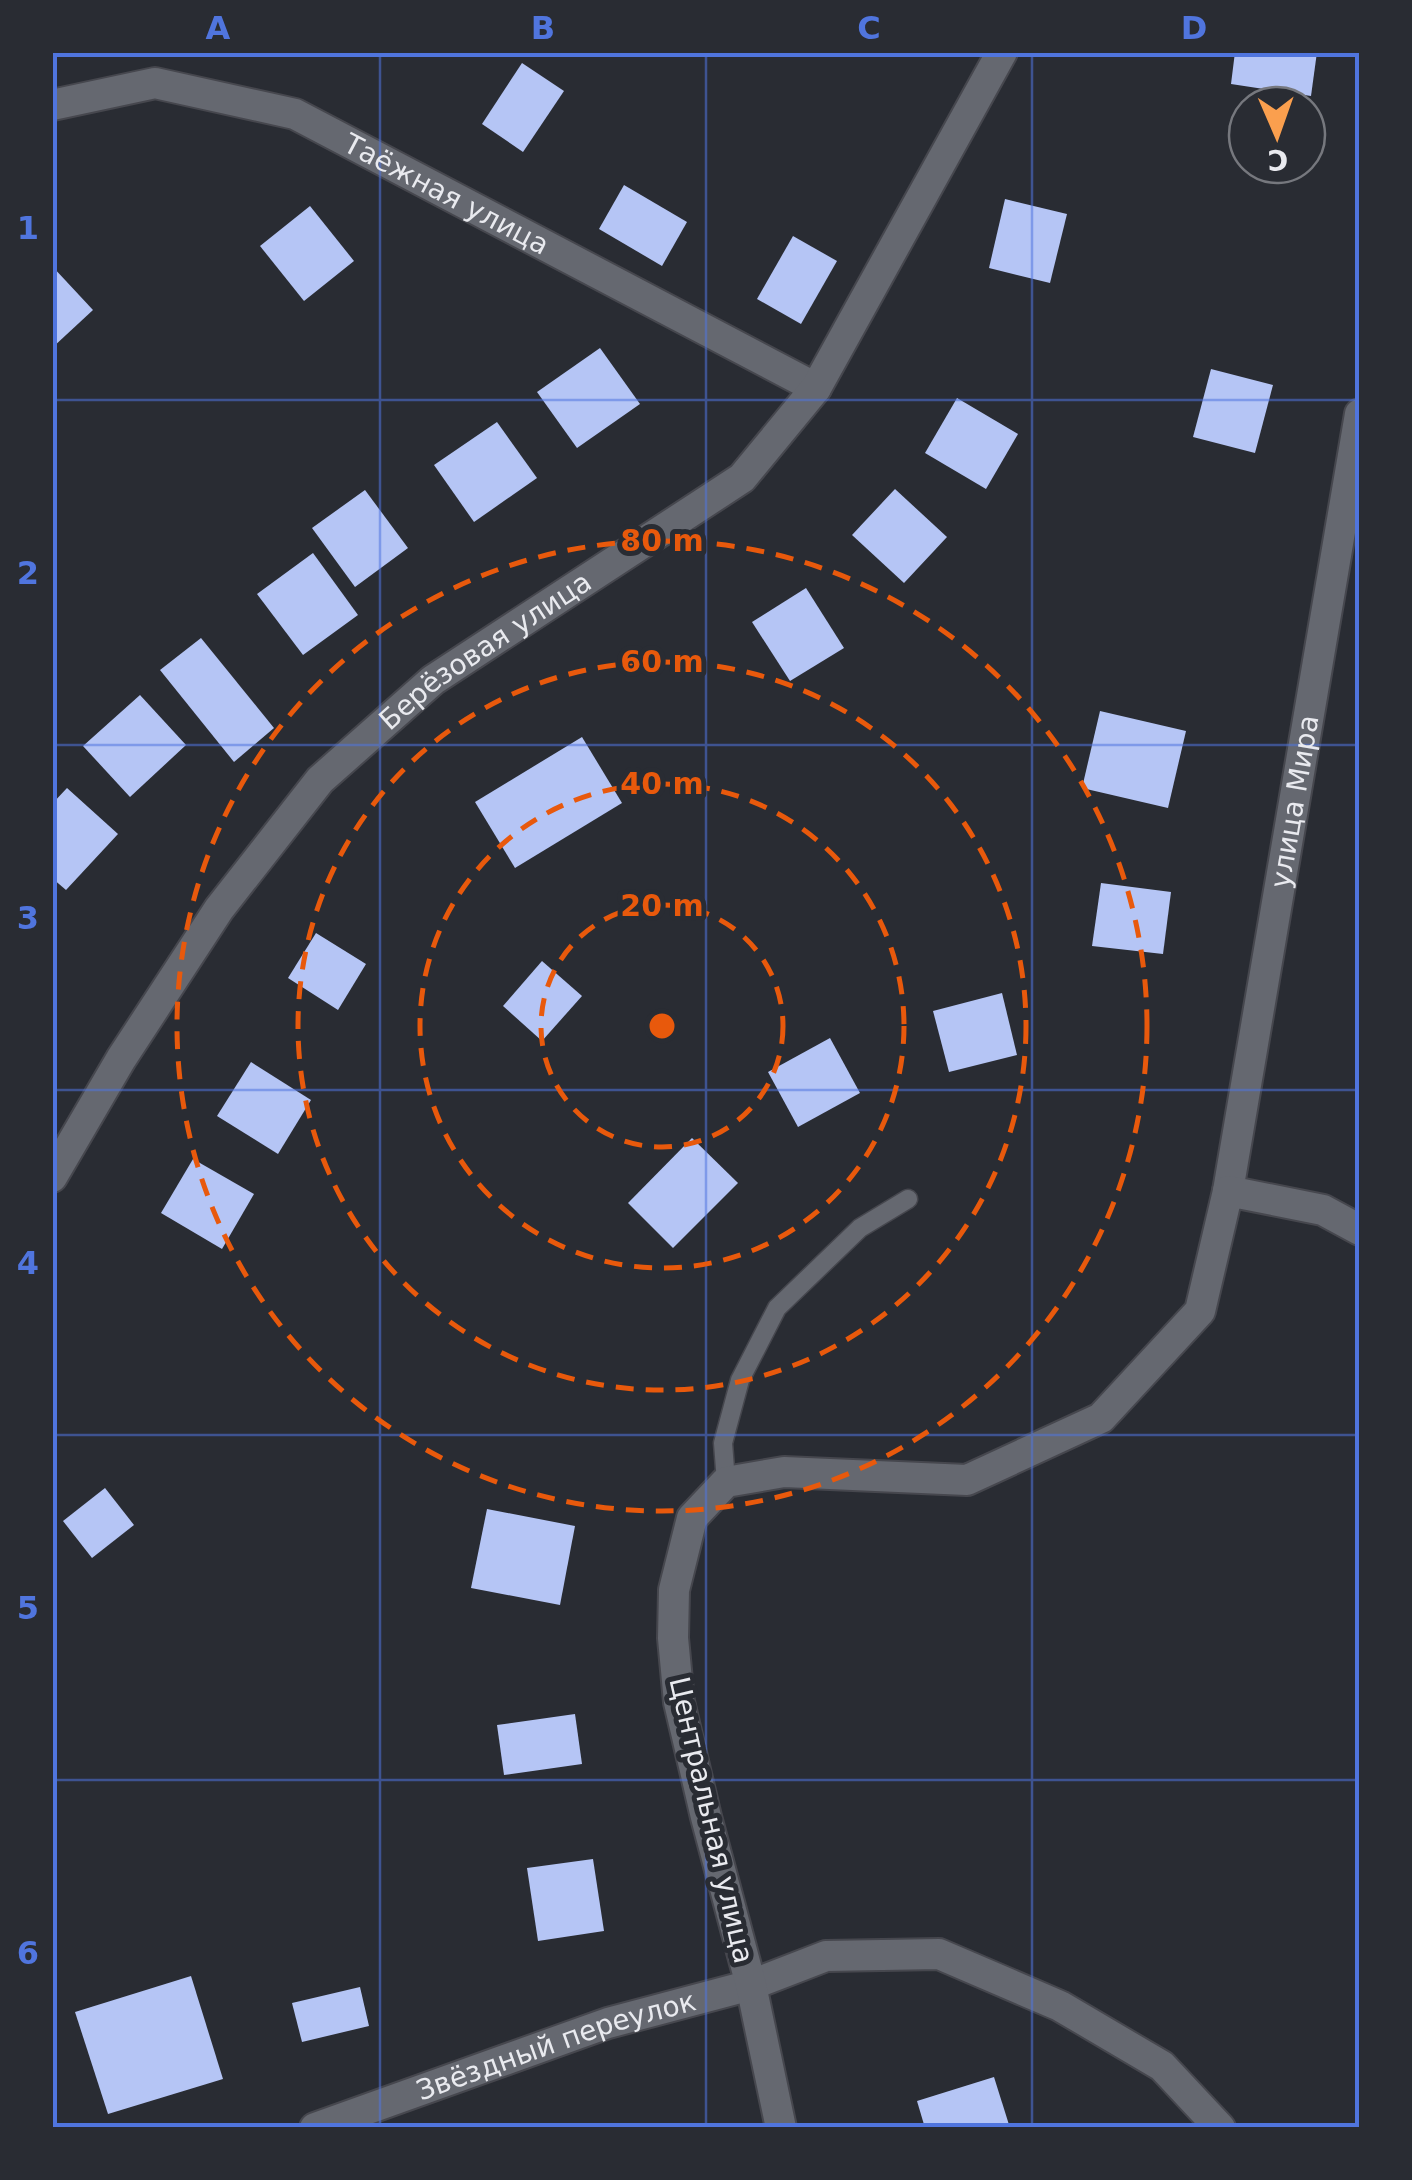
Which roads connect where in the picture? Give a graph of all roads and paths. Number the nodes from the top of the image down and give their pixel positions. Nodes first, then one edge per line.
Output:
1 (1002, 52) edge
2 (52, 105) edge
3 (816, 388) junction
4 (1360, 414) edge
5 (1351, 515) edge
6 (52, 1177) edge
7 (1228, 1191) junction
8 (908, 1199) dead end
9 (1360, 1230) edge
10 (726, 1482) junction
11 (752, 1985) junction
12 (316, 2128) edge
13 (781, 2128) edge
14 (1220, 2128) edge

1 - 3 street, Берёзовая улица
2 - 3 street, Таёжная улица
3 - 6 street, Берёзовая улица
4 - 5 street, улица Мира
5 - 7 street, улица Мира
7 - 9 street
7 - 10 street
8 - 10 lane
10 - 11 street, Центральная улица
11 - 12 street, Звёздный переулок
11 - 13 street, Центральная улица
11 - 14 street, Звёздный переулок

